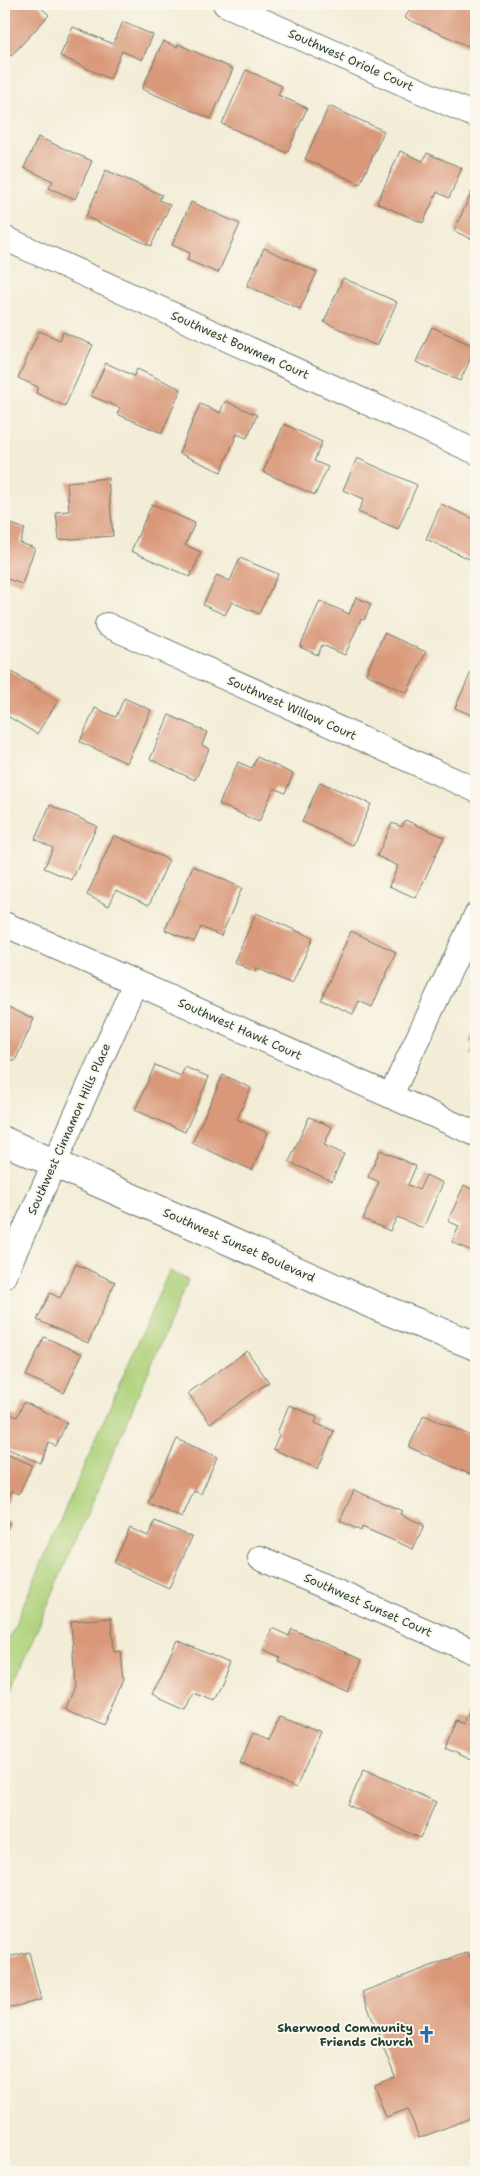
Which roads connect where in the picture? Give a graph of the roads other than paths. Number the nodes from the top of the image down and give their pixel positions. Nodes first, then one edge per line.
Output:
1 (225, 4) edge
2 (476, 116) edge
3 (4, 238) edge
4 (476, 452) edge
5 (107, 625) dead end
6 (476, 790) edge
7 (476, 915) edge
8 (4, 924) edge
9 (134, 983) junction
10 (391, 1095) junction
11 (476, 1134) edge
12 (4, 1141) edge
13 (53, 1163) junction
14 (4, 1276) edge
15 (476, 1346) edge
16 (260, 1558) dead end
17 (476, 1653) edge

1 - 2 street, Southwest Oriole Court
3 - 4 street, Southwest Bowmen Court
5 - 6 street, Southwest Willow Court
7 - 10 street
8 - 9 street, Southwest Hawk Court
9 - 10 street, Southwest Hawk Court
9 - 13 street, Southwest Cinnamon Hills Place
10 - 11 street, Southwest Hawk Court
12 - 13 main road, Southwest Sunset Boulevard
13 - 14 street, Southwest Cinnamon Hills Place
13 - 15 main road, Southwest Sunset Boulevard
16 - 17 street, Southwest Sunset Court

